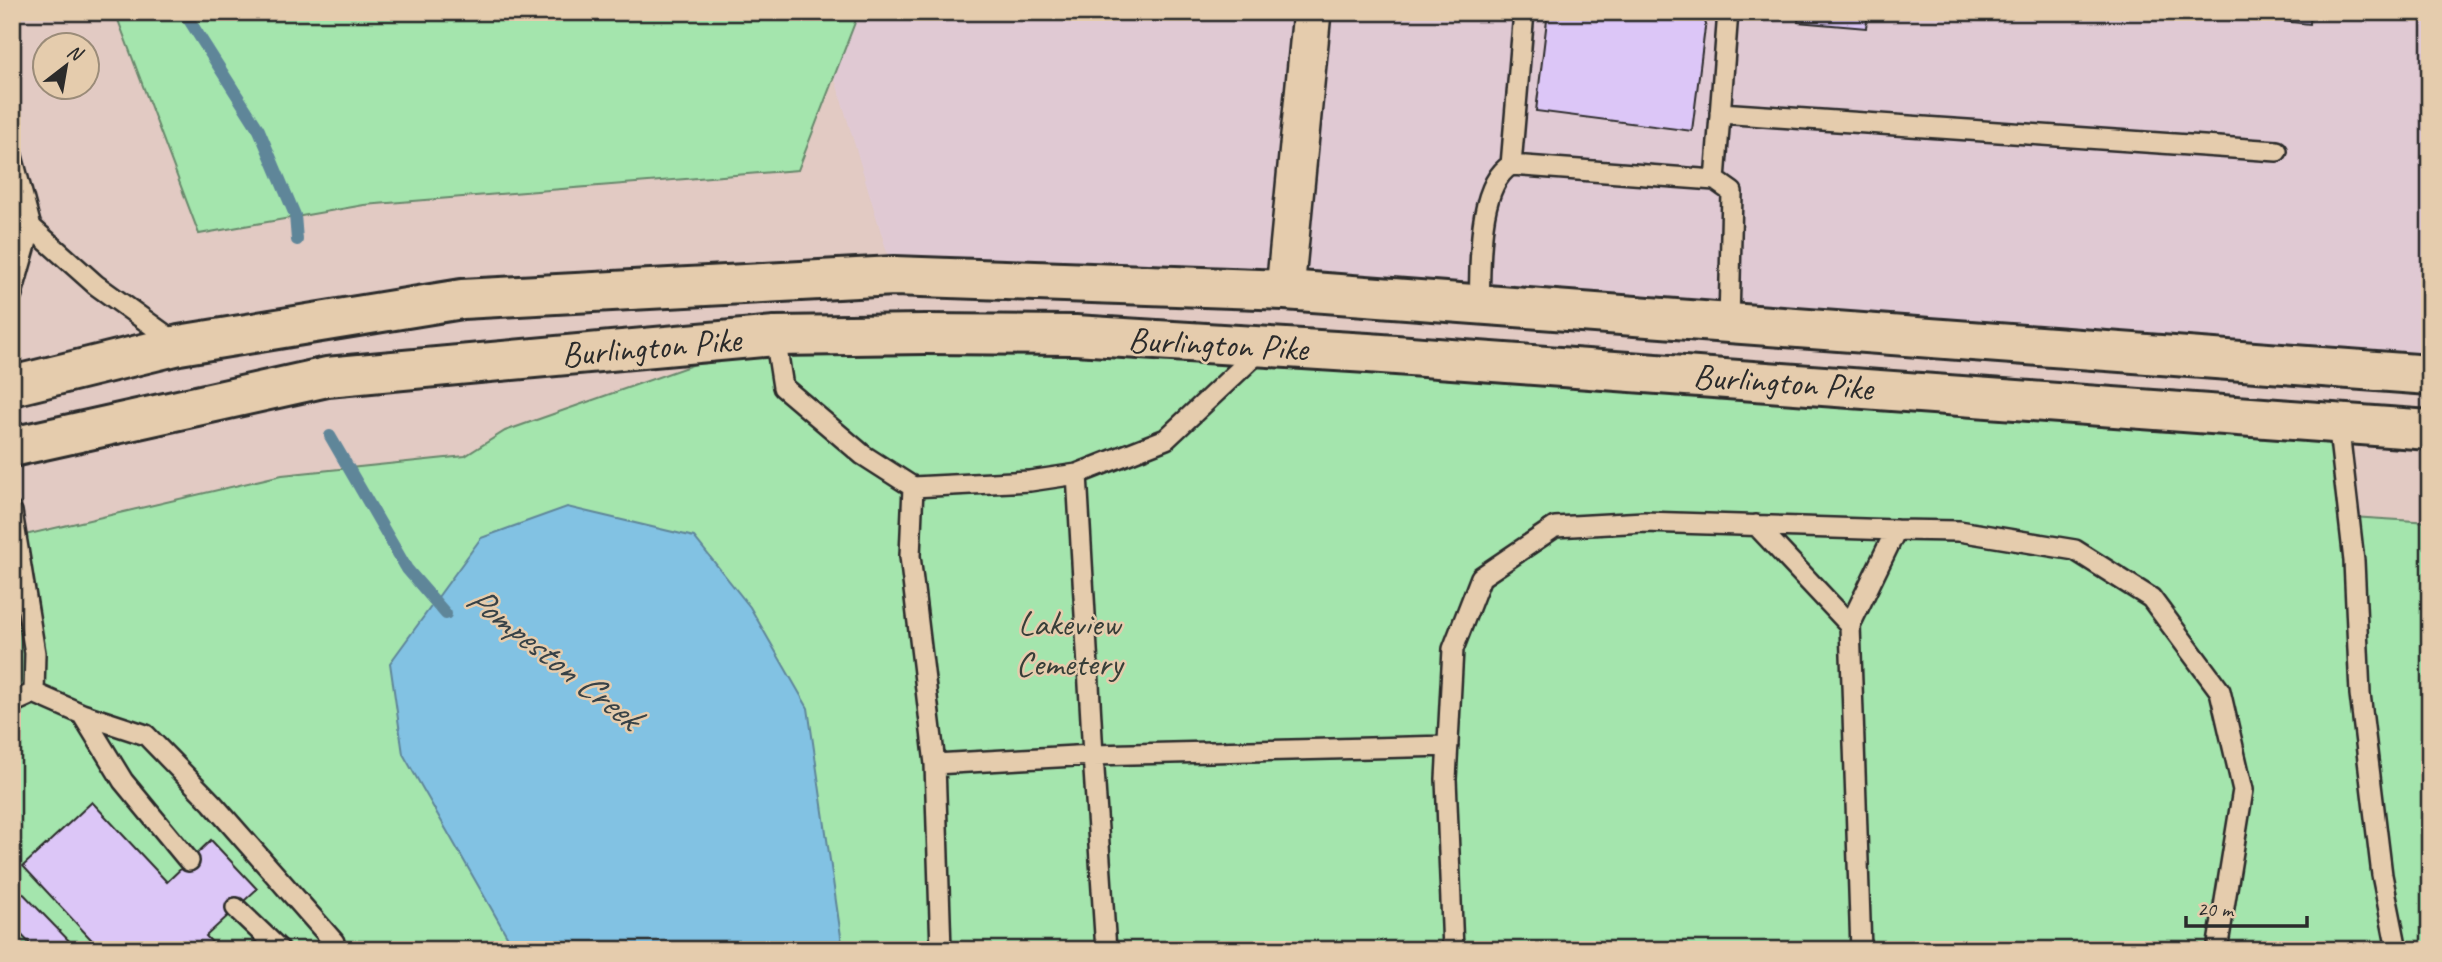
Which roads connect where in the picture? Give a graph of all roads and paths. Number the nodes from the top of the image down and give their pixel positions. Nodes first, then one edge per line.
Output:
1 (1312, 12) edge
2 (1524, 12) edge
3 (1728, 12) edge
4 (1720, 113) junction
5 (2277, 151) dead end
6 (12, 156) edge
7 (1511, 165) junction
8 (1716, 180) junction
9 (32, 227) junction
10 (1285, 290) junction
11 (12, 295) edge
12 (1479, 305) junction
13 (1729, 323) junction
14 (775, 335) junction
15 (179, 345) junction
16 (1264, 346) junction
17 (2430, 376) edge
18 (12, 386) edge
19 (2338, 422) junction
20 (2430, 430) edge
21 (12, 447) edge
22 (1077, 474) junction
23 (913, 487) junction
24 (12, 512) edge
25 (1756, 525) junction
26 (1896, 530) junction
27 (1850, 625) junction
28 (34, 693) junction
29 (12, 703) edge
30 (82, 714) junction
31 (1448, 746) junction
32 (1093, 755) junction
33 (935, 764) junction
34 (189, 861) dead end
35 (236, 908) dead end
36 (280, 950) edge
37 (335, 950) edge
38 (941, 950) edge
39 (1106, 950) edge
40 (1453, 950) edge
41 (1861, 950) edge
42 (2217, 950) edge
43 (2397, 950) edge

1 - 10 street
2 - 7 lane
3 - 4 lane
4 - 5 lane
4 - 8 lane
6 - 9 lane
7 - 8 lane
7 - 12 lane
8 - 13 lane
9 - 11 lane
9 - 15 lane
10 - 12 highway, Burlington Pike
10 - 15 highway, Burlington Pike
12 - 13 highway, Burlington Pike
13 - 17 highway, Burlington Pike
14 - 16 highway, Burlington Pike
14 - 21 highway, Burlington Pike
14 - 23 lane
15 - 18 highway, Burlington Pike
16 - 19 highway, Burlington Pike
16 - 22 lane
19 - 20 highway, Burlington Pike
19 - 43 lane
22 - 23 lane
22 - 32 lane
23 - 33 lane
24 - 28 lane
25 - 26 lane
25 - 27 lane
25 - 31 lane
26 - 27 lane
26 - 42 lane
27 - 41 lane
28 - 29 lane
28 - 30 lane
30 - 34 lane
30 - 37 lane
31 - 32 lane
31 - 40 lane
32 - 33 lane
32 - 39 lane
33 - 38 lane
35 - 36 lane

